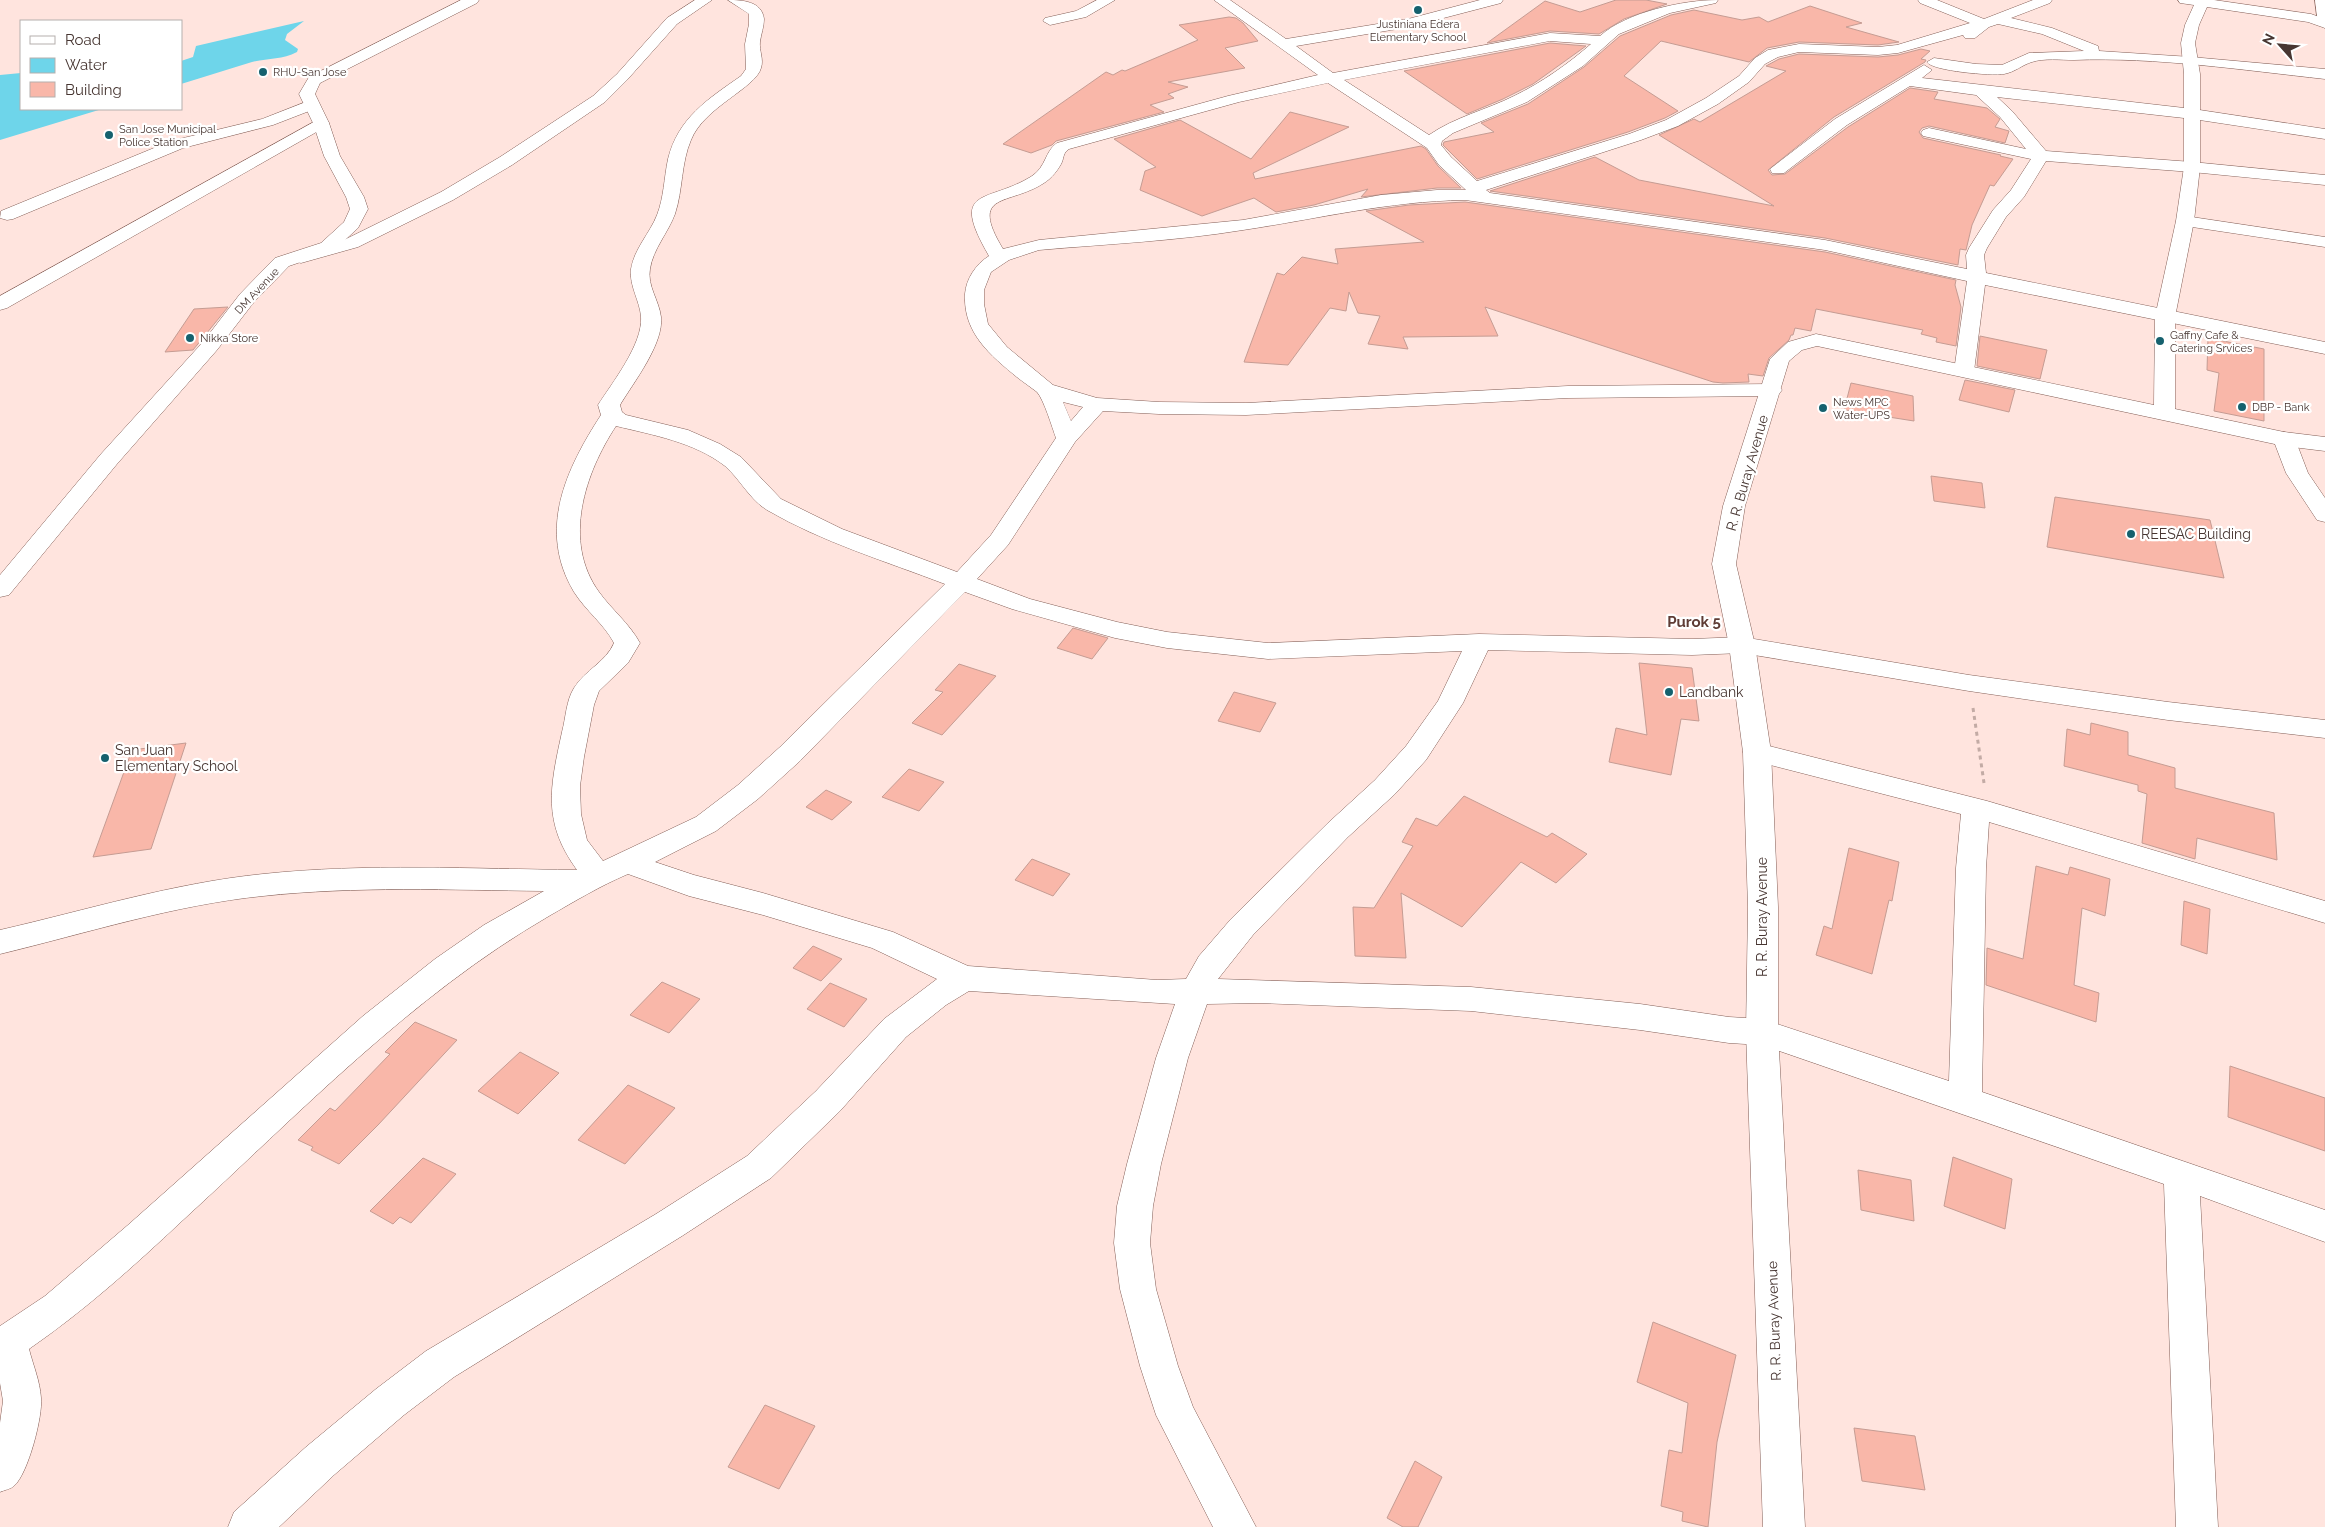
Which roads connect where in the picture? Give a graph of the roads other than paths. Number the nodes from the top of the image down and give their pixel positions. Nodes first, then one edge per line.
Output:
1 (472, 0) edge
2 (705, 0) edge
3 (735, 0) edge
4 (1108, 0) edge
5 (1220, 0) edge
6 (1496, 0) edge
7 (1925, 0) edge
8 (2045, 0) edge
9 (2183, 0) edge
10 (2322, 0) edge
11 (1701, 1) edge
12 (2201, 2) edge
13 (1050, 21) dead end
14 (1991, 22) junction
15 (2325, 24) edge
16 (1602, 40) junction
17 (1283, 44) junction
18 (2111, 55) junction
19 (2191, 61) junction
20 (1934, 62) junction
21 (2325, 74) edge
22 (1330, 78) junction
23 (1910, 80) junction
24 (1981, 91) junction
25 (311, 105) junction
26 (2193, 114) junction
27 (321, 123) junction
28 (1929, 133) dead end
29 (2325, 134) edge
30 (177, 144) junction
31 (1433, 145) junction
32 (124, 152) dead end
33 (2041, 156) junction
34 (2192, 166) junction
35 (1778, 169) dead end
36 (2325, 180) edge
37 (1480, 193) junction
38 (7, 215) dead end
39 (2185, 221) junction
40 (2325, 242) edge
41 (999, 258) junction
42 (282, 262) junction
43 (1977, 276) junction
44 (0, 304) edge
45 (2165, 317) junction
46 (2325, 348) edge
47 (1964, 370) junction
48 (1047, 390) junction
49 (1772, 390) junction
50 (1097, 404) junction
51 (2164, 414) junction
52 (612, 415) junction
53 (1067, 438) junction
54 (2284, 439) junction
55 (2325, 444) edge
56 (2325, 515) edge
57 (961, 582) junction
58 (0, 590) edge
59 (1479, 642) junction
60 (1742, 645) junction
61 (2325, 728) edge
62 (1757, 752) junction
63 (1976, 808) junction
64 (627, 864) junction
65 (590, 878) junction
66 (2325, 912) edge
67 (0, 942) edge
68 (964, 978) junction
69 (1196, 991) junction
70 (1762, 1032) junction
71 (1964, 1099) junction
72 (2181, 1175) junction
73 (2325, 1226) edge
74 (4, 1345) edge
75 (0, 1472) edge
76 (249, 1527) edge
77 (1235, 1527) edge
78 (1784, 1527) edge
79 (2197, 1527) edge

1 - 25 street
2 - 42 street
3 - 52 street
4 - 13 street
5 - 17 street
6 - 17 street
7 - 14 street
8 - 14 street
9 - 12 street
10 - 15 street
11 - 16 street
12 - 15 street
12 - 19 street
14 - 18 street
14 - 20 street
14 - 37 street
16 - 22 street
16 - 31 street
17 - 22 street
18 - 19 street
18 - 20 street
19 - 21 street
19 - 26 street
20 - 23 street
22 - 31 street
22 - 41 street
23 - 24 street
23 - 35 street
24 - 26 street
24 - 33 street
25 - 27 street, DM Avenue
25 - 30 street
26 - 29 street
26 - 34 street
27 - 42 street, DM Avenue
27 - 44 street
28 - 33 street
30 - 32 street
30 - 38 street
31 - 37 street
33 - 34 street
33 - 43 street
34 - 36 street
34 - 39 street
37 - 41 street
37 - 43 street
39 - 40 street
39 - 45 street
41 - 48 street
42 - 58 street, DM Avenue
43 - 45 street
43 - 47 street
45 - 46 street
45 - 51 street
47 - 49 street, R. R. Buray Avenue
47 - 51 street
48 - 50 street
48 - 53 street
49 - 50 street
49 - 60 street, R. R. Buray Avenue
50 - 53 street
51 - 54 street
52 - 57 street
52 - 65 street
53 - 57 street
54 - 55 street
54 - 56 street
57 - 59 street
57 - 64 street
59 - 60 street
59 - 69 street
60 - 61 street
60 - 62 street, R. R. Buray Avenue
62 - 63 street
62 - 70 street, R. R. Buray Avenue
63 - 66 street
63 - 71 street
64 - 65 street
64 - 68 street
65 - 67 street
65 - 74 street
68 - 69 street
68 - 76 street
69 - 70 street
69 - 77 street
70 - 71 street
70 - 78 street, R. R. Buray Avenue
71 - 72 street
72 - 73 street
72 - 79 street
74 - 75 street

